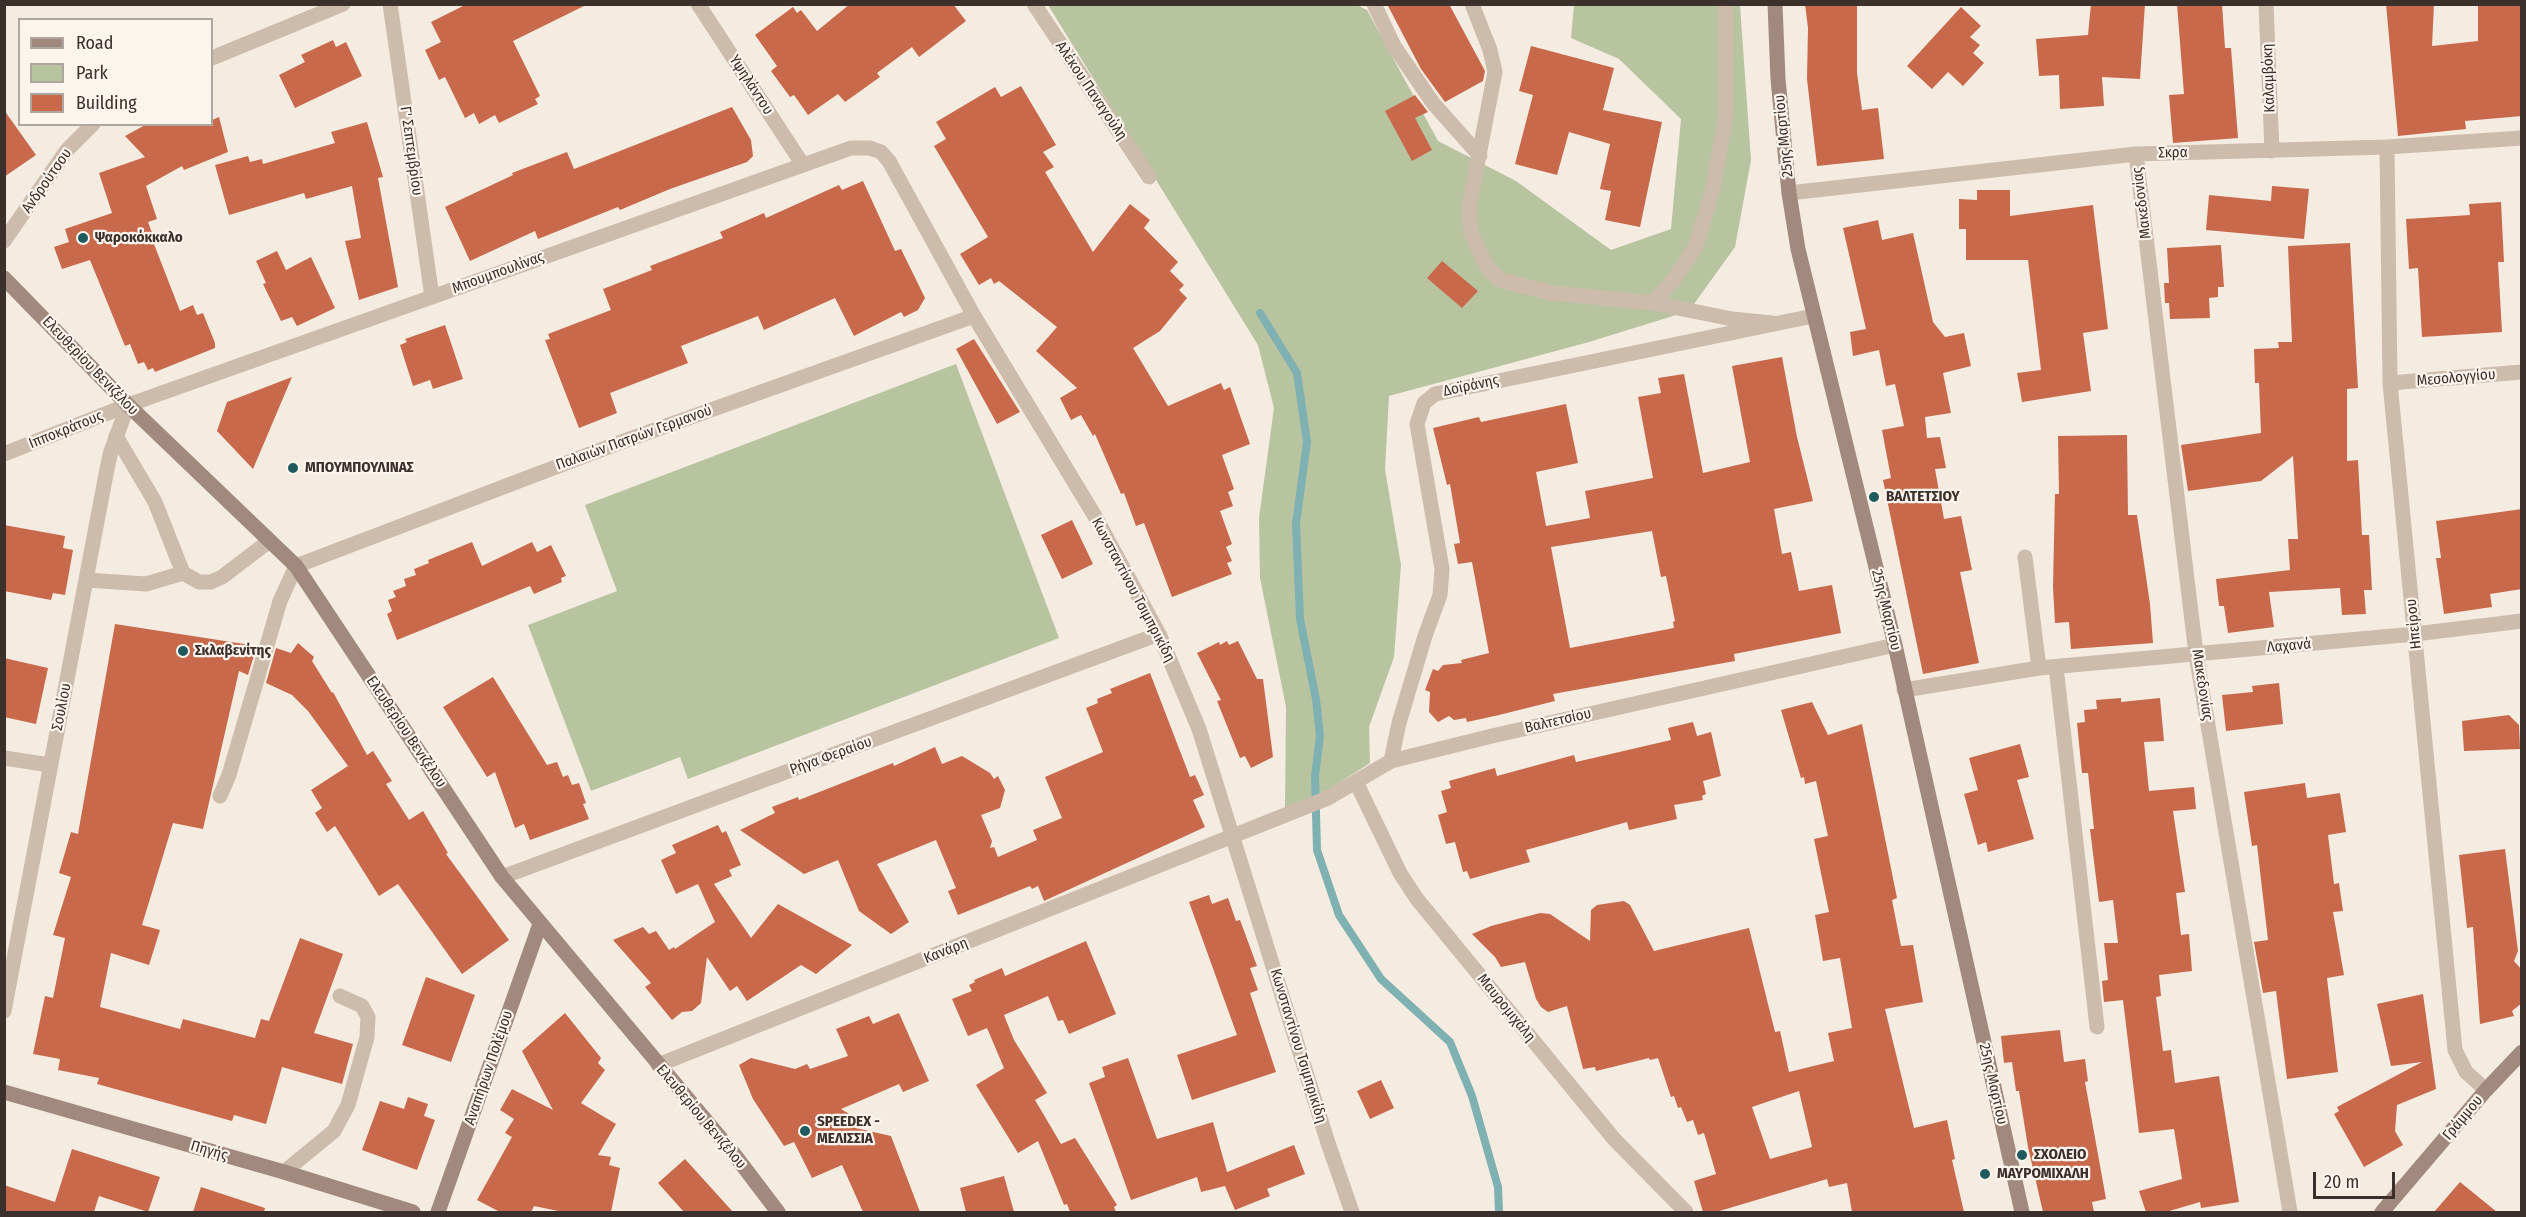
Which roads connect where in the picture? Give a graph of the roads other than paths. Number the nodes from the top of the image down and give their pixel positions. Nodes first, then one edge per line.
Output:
1 (343, 4) edge
2 (390, 4) edge
3 (698, 4) edge
4 (1034, 4) edge
5 (1374, 4) edge
6 (1472, 4) edge
7 (1726, 4) edge
8 (1775, 4) edge
9 (2266, 4) edge
10 (213, 58) edge
11 (91, 126) edge
12 (2522, 138) edge
13 (2387, 147) junction
14 (870, 148) joint
15 (2272, 151) junction
16 (2136, 154) junction
17 (1479, 156) junction
18 (803, 165) junction
19 (1149, 177) dead end
20 (1790, 192) junction
21 (4, 241) edge
22 (4, 278) edge
23 (432, 297) junction
24 (1653, 303) junction
25 (974, 316) junction
26 (1813, 316) junction
27 (1774, 323) junction
28 (2522, 372) edge
29 (2391, 383) junction
30 (128, 405) junction
31 (116, 436) junction
32 (4, 454) edge
33 (268, 542) junction
34 (2025, 557) dead end
35 (296, 566) junction
36 (183, 573) junction
37 (87, 580) junction
38 (2522, 621) edge
39 (1159, 634) junction
40 (2415, 634) junction
41 (1895, 645) junction
42 (2196, 654) junction
43 (2056, 667) junction
44 (2039, 668) junction
45 (1905, 690) junction
46 (4, 758) edge
47 (1391, 761) junction
48 (50, 765) junction
49 (1356, 782) junction
50 (220, 796) dead end
51 (1233, 836) junction
52 (502, 877) junction
53 (540, 924) junction
54 (340, 996) dead end
55 (4, 1011) edge
56 (2097, 1027) dead end
57 (2522, 1052) edge
58 (658, 1065) junction
59 (2486, 1090) junction
60 (4, 1092) edge
61 (284, 1172) junction
62 (413, 1212) edge
63 (438, 1212) edge
64 (778, 1212) edge
65 (1352, 1212) edge
66 (1686, 1212) edge
67 (2022, 1212) edge
68 (2290, 1212) edge
69 (2382, 1212) edge

1 - 10 street
2 - 23 street, Γ' Σεπτεμβρίου
3 - 18 street, Υψηλάντου
4 - 19 street, Αλέκου Παναγούλη
5 - 17 street
6 - 17 street
7 - 24 street
8 - 20 street, 25ης Μαρτίου
9 - 15 street, Καλαμβόκη
11 - 21 street, Ανδρούτσου
12 - 13 street, Σκρα
13 - 15 street, Σκρα
13 - 29 street, Ηπείρου
14 - 18 street, Μπουμπουλίνας
14 - 25 street, Κωνσταντίνου Τσιμπρικίδη
15 - 16 street, Σκρα
16 - 20 street, Σκρα
16 - 42 street, Μακεδονίας
17 - 24 street
18 - 23 street, Μπουμπουλίνας
20 - 26 street, 25ης Μαρτίου
22 - 30 street, Ελευθερίου Βενιζέλου
23 - 30 street, Μπουμπουλίνας
24 - 27 street
25 - 35 street, Παλαιών Πατρών Γερμανού
25 - 39 street, Κωνσταντίνου Τσιμπρικίδη
26 - 27 street, Δοϊράνης
26 - 41 street, 25ης Μαρτίου
27 - 47 street, Δοϊράνης
28 - 29 street, Μεσολογγίου
29 - 40 street, Ηπείρου
30 - 31 street, Σουλίου
30 - 32 street, Ιπποκράτους
30 - 33 street, Ελευθερίου Βενιζέλου
31 - 36 street
31 - 37 street, Σουλίου
33 - 35 street, Ελευθερίου Βενιζέλου
33 - 36 street
34 - 44 street
35 - 50 street
35 - 52 street, Ελευθερίου Βενιζέλου
36 - 37 street
37 - 48 street, Σουλίου
38 - 40 street, Λαχανά
39 - 51 street, Κωνσταντίνου Τσιμπρικίδη
39 - 52 street, Ρήγα Φεραίου
40 - 42 street, Λαχανά
40 - 59 street, Ηπείρου
41 - 45 street, 25ης Μαρτίου
41 - 47 street, Βαλτετσίου
42 - 43 street, Λαχανά
42 - 68 street, Μακεδονίας
43 - 44 street, Λαχανά
43 - 56 street
44 - 45 street, Λαχανά
45 - 67 street, 25ης Μαρτίου
46 - 48 street
47 - 49 street, Βαλτετσίου
48 - 55 street, Σουλίου
49 - 51 street, Βαλτετσίου
49 - 66 street, Μαυρομιχάλη
51 - 58 street, Κανάρη
51 - 65 street, Κωνσταντίνου Τσιμπρικίδη
52 - 53 street, Ελευθερίου Βενιζέλου
53 - 58 street, Ελευθερίου Βενιζέλου
53 - 63 street, Αναπήρων Πολέμου
54 - 61 street
57 - 59 street, Γράμμου
58 - 64 street, Ελευθερίου Βενιζέλου
59 - 69 street, Γράμμου
60 - 61 street, Πηγής
61 - 62 street, Πηγής

